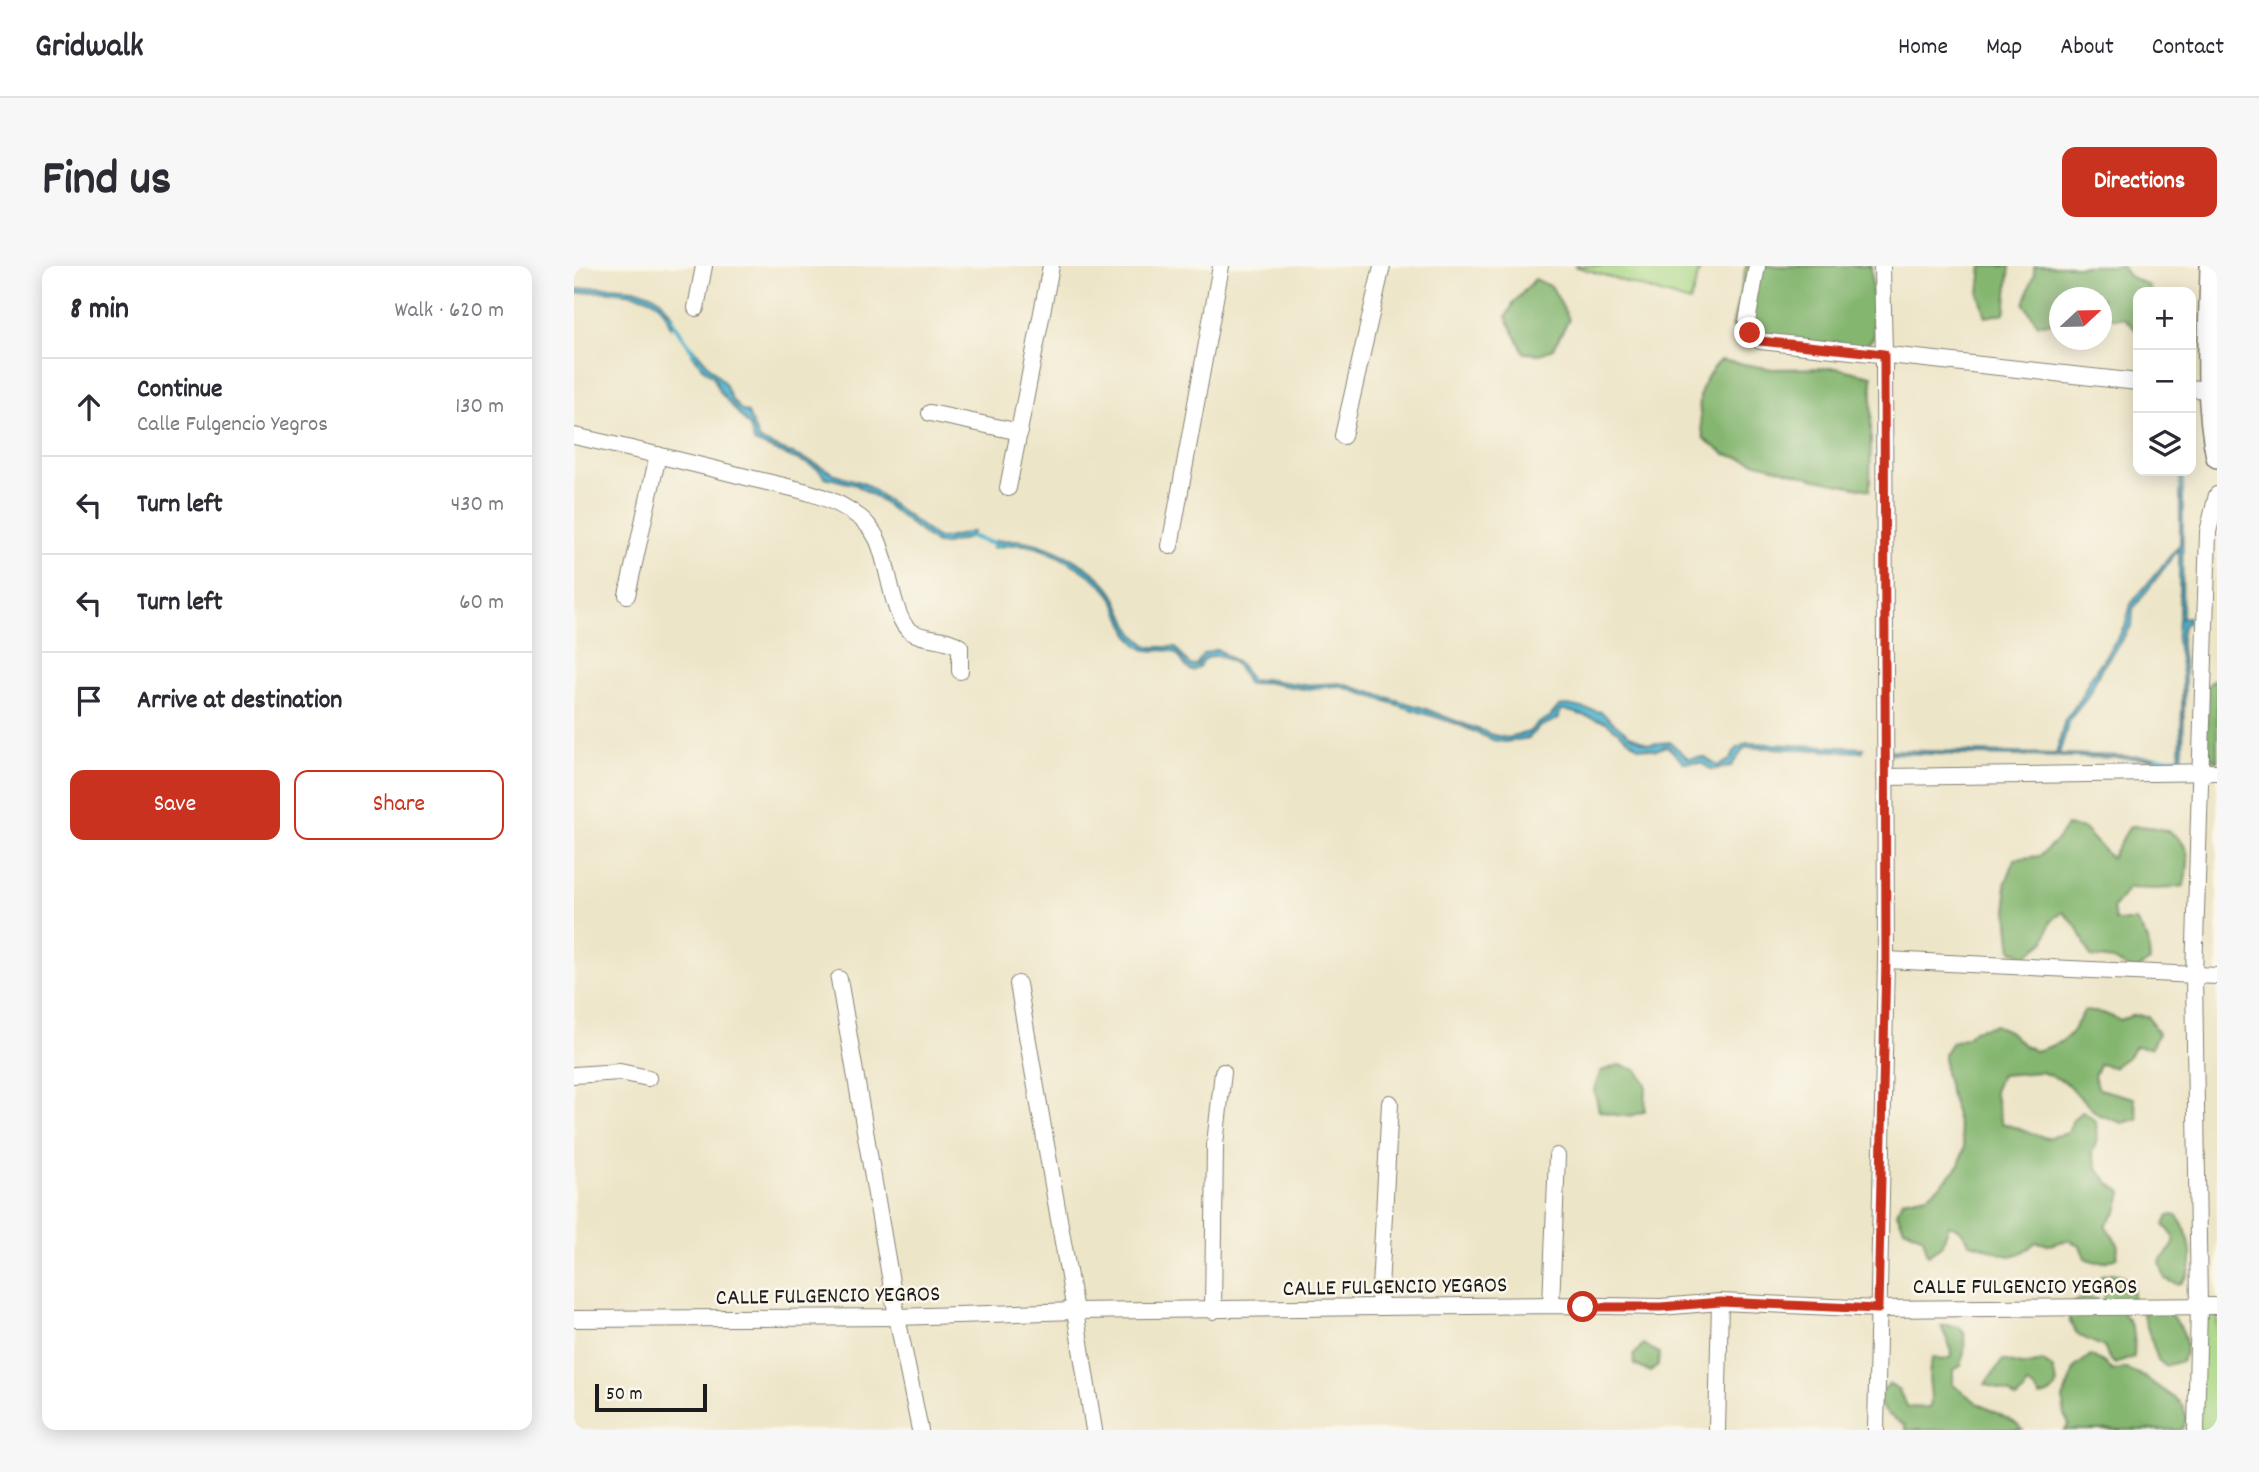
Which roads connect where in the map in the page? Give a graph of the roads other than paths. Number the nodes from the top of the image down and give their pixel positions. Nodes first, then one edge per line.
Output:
1 (704, 266) edge
2 (1051, 266) edge
3 (1221, 266) edge
4 (1382, 266) edge
5 (1757, 266) edge
6 (1882, 266) edge
7 (2211, 266) edge
8 (696, 308) dead end
9 (1884, 354) junction
10 (2133, 381) edge
11 (2205, 390) edge
12 (930, 413) dead end
13 (1020, 432) junction
14 (574, 436) edge
15 (1343, 436) dead end
16 (658, 455) junction
17 (2217, 457) edge
18 (1009, 488) dead end
19 (2217, 495) edge
20 (1170, 546) dead end
21 (627, 595) dead end
22 (960, 671) dead end
23 (2209, 773) edge
24 (1885, 777) junction
25 (1886, 960) junction
26 (2194, 975) junction
27 (2217, 976) edge
28 (839, 979) dead end
29 (1017, 984) dead end
30 (1223, 1072) dead end
31 (574, 1075) edge
32 (648, 1078) dead end
33 (1390, 1104) dead end
34 (1557, 1156) dead end
35 (1720, 1302) junction
36 (1550, 1305) junction
37 (2199, 1306) junction
38 (2217, 1306) edge
39 (1379, 1307) junction
40 (1878, 1309) junction
41 (1075, 1311) junction
42 (1213, 1311) junction
43 (897, 1317) junction
44 (574, 1319) edge
45 (920, 1430) edge
46 (1094, 1430) edge
47 (1717, 1430) edge
48 (1876, 1430) edge
49 (2196, 1430) edge

1 - 8 street
2 - 13 street
3 - 20 street
4 - 15 street
5 - 9 street
6 - 9 street
7 - 11 main road
9 - 10 street
9 - 24 street
11 - 17 main road
12 - 13 street
13 - 18 street
14 - 16 street
16 - 21 street
16 - 22 street
19 - 23 street
23 - 24 street
23 - 26 street
24 - 25 street
25 - 26 street
25 - 40 street
26 - 27 street
26 - 37 street
28 - 43 street
29 - 41 street
30 - 42 street
31 - 32 street
33 - 39 street
34 - 36 street
35 - 36 street, CALLE FULGENCIO YEGROS
35 - 40 street, CALLE FULGENCIO YEGROS
35 - 47 street
36 - 39 street, CALLE FULGENCIO YEGROS
37 - 38 street, CALLE FULGENCIO YEGROS
37 - 40 street, CALLE FULGENCIO YEGROS
37 - 49 street
39 - 42 street, CALLE FULGENCIO YEGROS
40 - 48 street
41 - 42 street, CALLE FULGENCIO YEGROS
41 - 43 street, CALLE FULGENCIO YEGROS
41 - 46 street
43 - 44 street, CALLE FULGENCIO YEGROS
43 - 45 street

